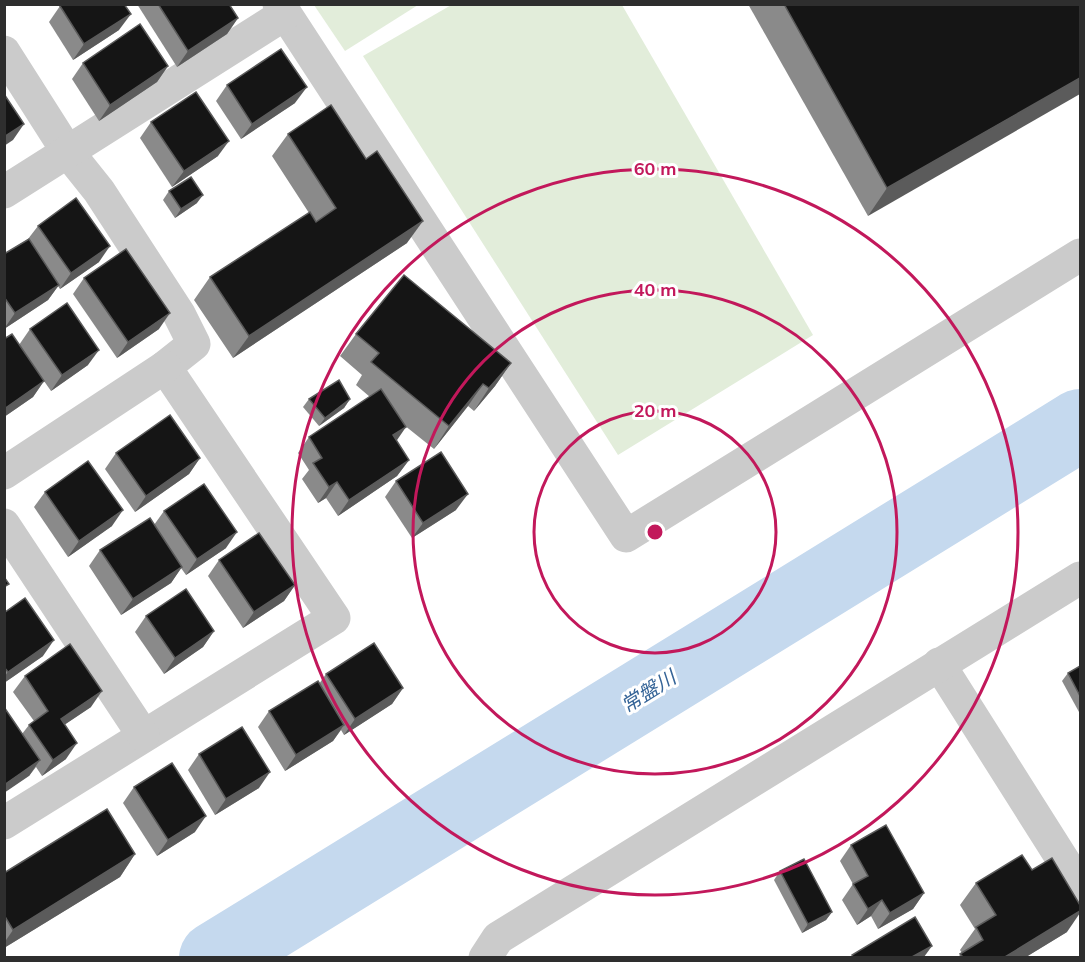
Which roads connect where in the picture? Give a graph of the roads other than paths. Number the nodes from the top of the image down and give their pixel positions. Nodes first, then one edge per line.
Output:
1 (282, 9) edge
2 (4, 52) edge
3 (67, 151) junction
4 (4, 192) edge
5 (1080, 255) edge
6 (165, 367) junction
7 (4, 472) edge
8 (4, 525) edge
9 (1080, 578) edge
10 (939, 664) junction
11 (143, 735) junction
12 (4, 823) edge
13 (1080, 887) edge
14 (485, 957) edge

1 - 3 street
1 - 5 street
2 - 3 street
3 - 4 street
3 - 6 street
6 - 7 street
6 - 11 street
8 - 11 street
9 - 10 street
10 - 13 street
10 - 14 street
11 - 12 street

